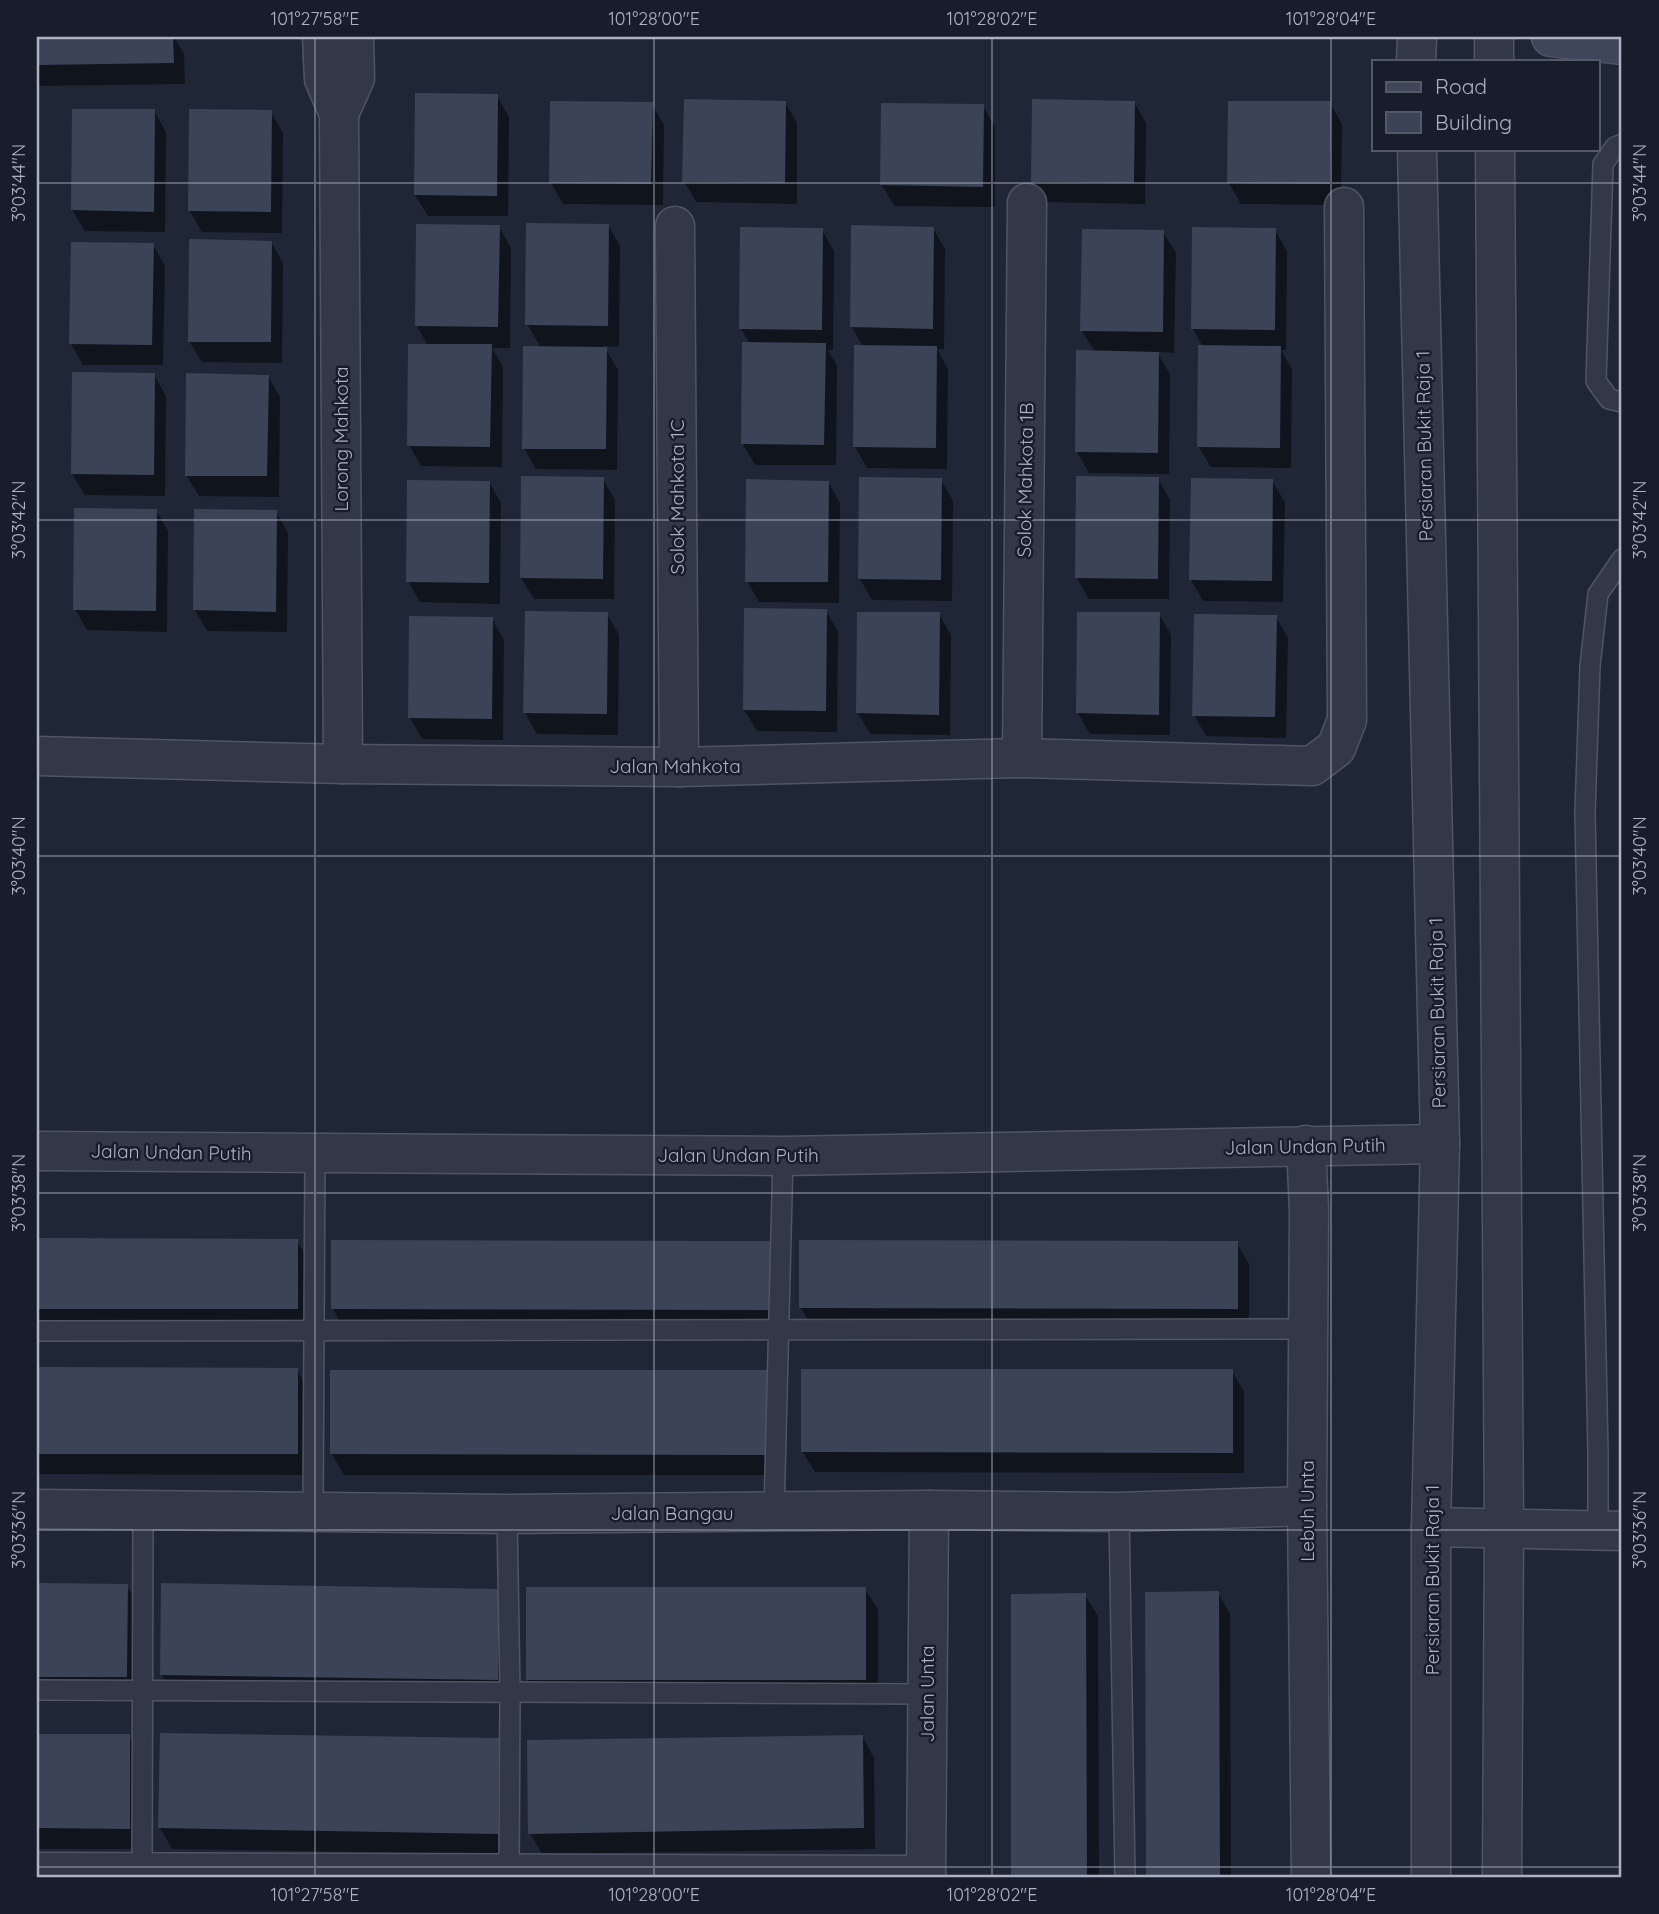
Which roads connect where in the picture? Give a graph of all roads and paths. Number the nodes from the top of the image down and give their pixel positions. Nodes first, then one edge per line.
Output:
1 (322, 37) edge
2 (354, 37) edge
3 (1417, 37) edge
4 (1494, 37) edge
5 (1551, 37) edge
6 (1622, 45) edge
7 (1416, 60) edge
8 (1494, 60) edge
9 (339, 114) junction
10 (1622, 144) edge
11 (1417, 150) edge
12 (1495, 150) edge
13 (1027, 203) dead end
14 (1344, 207) dead end
15 (675, 226) dead end
16 (1622, 402) edge
17 (1622, 559) edge
18 (37, 756) edge
19 (1022, 758) junction
20 (343, 764) junction
21 (679, 767) junction
22 (1440, 1144) junction
23 (1306, 1145) junction
24 (37, 1151) edge
25 (315, 1153) junction
26 (783, 1156) junction
27 (1308, 1329) junction
28 (37, 1331) edge
29 (314, 1331) junction
30 (778, 1331) junction
31 (1307, 1506) junction
32 (37, 1509) edge
33 (143, 1509) junction
34 (929, 1510) junction
35 (313, 1512) junction
36 (1119, 1512) junction
37 (774, 1513) junction
38 (507, 1514) junction
39 (1431, 1527) junction
40 (1504, 1529) junction
41 (1610, 1531) edge
42 (37, 1690) edge
43 (141, 1690) junction
44 (510, 1692) junction
45 (927, 1693) junction
46 (37, 1872) edge
47 (509, 1874) junction
48 (142, 1875) edge
49 (558, 1875) edge
50 (926, 1876) edge
51 (1125, 1877) edge
52 (1311, 1877) edge
53 (1431, 1877) edge
54 (1502, 1877) edge

1 - 9 street
2 - 9 street
3 - 7 street
4 - 8 street
5 - 6 main road
9 - 20 street, Lorong Mahkota
10 - 16 lane
11 - 22 street, Persiaran Bukit Raja 1
12 - 40 street
13 - 19 street, Solok Mahkota 1B
14 - 19 street, Jalan Mahkota
15 - 21 street, Solok Mahkota 1C
17 - 41 lane
18 - 20 street, Jalan Mahkota
19 - 21 street, Jalan Mahkota
20 - 21 street, Jalan Mahkota
22 - 23 street, Jalan Undan Putih
22 - 39 street, Persiaran Bukit Raja 1
23 - 26 street, Jalan Undan Putih
23 - 27 street, Lebuh Unta
24 - 25 street, Jalan Undan Putih
25 - 26 street, Jalan Undan Putih
25 - 29 lane
26 - 30 lane
27 - 30 lane
27 - 31 street, Lebuh Unta
28 - 29 lane
29 - 30 lane
29 - 35 lane
30 - 37 lane
31 - 36 street, Jalan Bangau
31 - 52 street, Lebuh Unta
32 - 33 street, Jalan Bangau
33 - 35 street, Jalan Bangau
33 - 43 lane
34 - 36 street, Jalan Bangau
34 - 37 street, Jalan Bangau
34 - 45 street, Jalan Unta
35 - 38 street, Jalan Bangau
36 - 51 lane
37 - 38 street, Jalan Bangau
38 - 44 lane
39 - 40 street
39 - 53 street, Persiaran Bukit Raja 1
40 - 41 street
40 - 54 street
42 - 43 lane
43 - 44 lane
43 - 48 lane
44 - 45 lane
44 - 47 lane
45 - 50 street, Jalan Unta
46 - 48 street
47 - 48 street
47 - 49 street
49 - 50 street

